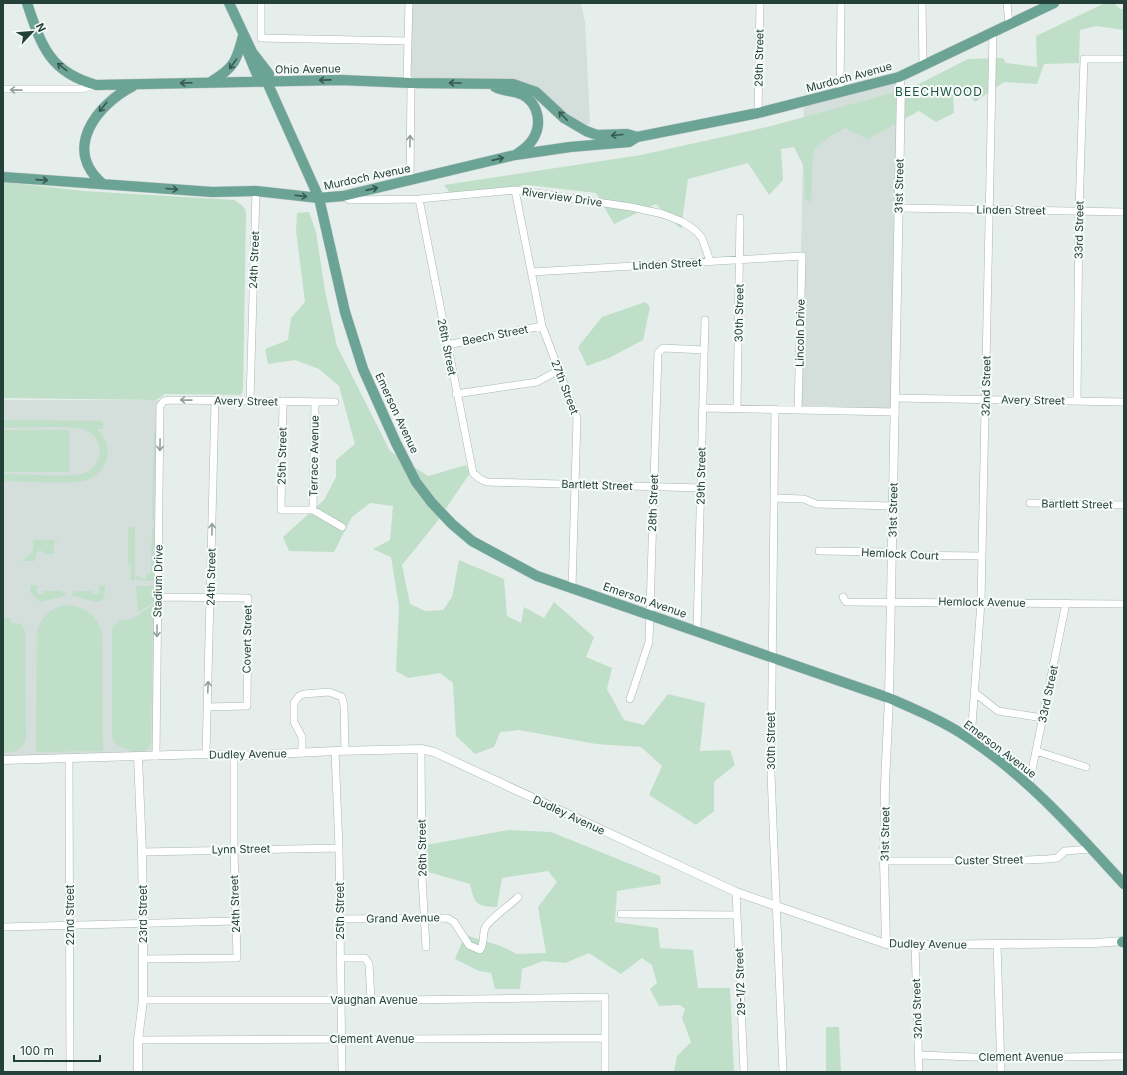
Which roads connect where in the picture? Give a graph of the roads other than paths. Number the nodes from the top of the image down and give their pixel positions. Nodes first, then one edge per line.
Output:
1 (27, 3) edge
2 (229, 3) edge
3 (261, 3) edge
4 (409, 3) edge
5 (760, 3) edge
6 (841, 3) edge
7 (922, 3) edge
8 (1007, 3) edge
9 (1054, 3) edge
10 (1009, 24) junction
11 (994, 31) junction
12 (243, 36) junction
13 (408, 41) junction
14 (1124, 59) edge
15 (923, 66) junction
16 (899, 77) junction
17 (209, 82) junction
18 (267, 82) junction
19 (487, 83) junction
20 (96, 85) junction
21 (135, 85) junction
22 (411, 87) junction
23 (3, 89) edge
24 (840, 92) junction
25 (758, 113) junction
26 (586, 132) junction
27 (597, 135) joint
28 (637, 136) junction
29 (570, 147) junction
30 (515, 156) junction
31 (3, 177) edge
32 (410, 180) junction
33 (103, 184) junction
34 (516, 190) junction
35 (256, 191) junction
36 (343, 196) junction
37 (320, 198) junction
38 (419, 199) junction
39 (898, 208) junction
40 (989, 210) junction
41 (1079, 211) junction
42 (1124, 212) edge
43 (740, 218) dead end
44 (802, 256) joint
45 (740, 260) junction
46 (710, 262) junction
47 (532, 272) junction
48 (705, 320) dead end
49 (542, 326) junction
50 (447, 345) junction
51 (704, 350) junction
52 (559, 370) junction
53 (456, 394) junction
54 (895, 398) junction
55 (985, 399) junction
56 (215, 401) junction
57 (250, 401) junction
58 (283, 401) junction
59 (1077, 401) junction
60 (315, 402) junction
61 (335, 402) dead end
62 (1124, 402) edge
63 (160, 406) joint
64 (703, 408) junction
65 (737, 408) junction
66 (775, 409) junction
67 (798, 410) junction
68 (895, 412) junction
69 (493, 482) joint
70 (575, 485) junction
71 (654, 487) junction
72 (701, 488) junction
73 (774, 498) junction
74 (1030, 504) dead end
75 (1124, 505) edge
76 (893, 506) junction
77 (312, 510) junction
78 (342, 527) dead end
79 (819, 551) dead end
80 (892, 555) junction
81 (982, 556) junction
82 (572, 588) junction
83 (158, 597) junction
84 (843, 597) dead end
85 (211, 598) junction
86 (891, 601) junction
87 (981, 602) junction
88 (1066, 603) junction
89 (1124, 604) edge
90 (650, 615) junction
91 (697, 631) junction
92 (772, 657) junction
93 (974, 692) junction
94 (889, 698) junction
95 (630, 699) dead end
96 (208, 707) junction
97 (1043, 718) junction
98 (971, 740) junction
99 (420, 749) junction
100 (345, 750) junction
101 (1036, 750) junction
102 (335, 751) junction
103 (302, 752) junction
104 (206, 754) junction
105 (138, 756) junction
106 (156, 756) junction
107 (234, 756) junction
108 (69, 758) junction
109 (3, 760) edge
110 (1086, 767) dead end
111 (1029, 785) junction
112 (339, 848) junction
113 (234, 849) junction
114 (1091, 849) junction
115 (142, 852) junction
116 (884, 861) junction
117 (1124, 884) edge
118 (736, 892) junction
119 (518, 897) dead end
120 (778, 908) junction
121 (621, 914) dead end
122 (737, 915) junction
123 (425, 918) junction
124 (339, 920) junction
125 (235, 921) junction
126 (143, 923) junction
127 (70, 925) junction
128 (3, 927) edge
129 (1123, 941) edge
130 (886, 944) junction
131 (997, 944) junction
132 (915, 945) junction
133 (426, 947) dead end
134 (340, 958) junction
135 (143, 959) junction
136 (143, 1000) junction
137 (342, 1000) junction
138 (371, 1000) junction
139 (605, 1038) junction
140 (342, 1039) junction
141 (138, 1040) junction
142 (918, 1055) junction
143 (1124, 1056) edge
144 (1001, 1058) junction
145 (70, 1072) edge
146 (138, 1072) edge
147 (342, 1072) edge
148 (605, 1072) edge
149 (744, 1072) edge
150 (783, 1072) edge
151 (919, 1072) edge
152 (1001, 1072) edge

20 -> 1 main road
2 - 12 main road, Emerson Avenue
3 - 13 street
4 - 13 street
5 - 25 street, 29th Street
6 - 24 street
7 - 15 street
8 - 10 street
9 - 10 main road, Murdoch Avenue
10 - 11 main road, Murdoch Avenue
11 - 15 main road, Murdoch Avenue
11 - 40 street, 32nd Street
12 -> 17 main road
12 - 18 main road, Emerson Avenue
13 - 22 street
14 - 41 street, 33rd Street
15 - 16 main road, Murdoch Avenue
16 - 24 main road, Murdoch Avenue
16 - 39 street, 31st Street
17 - 18 main road, Ohio Avenue
17 -> 21 main road, Ohio Avenue
22 -> 18 main road, Ohio Avenue
18 - 37 main road, Emerson Avenue
19 -> 22 main road, Ohio Avenue
26 -> 19 main road, Ohio Avenue
19 - 30 main road
20 - 21 main road, Ohio Avenue
20 -> 23 street, Ohio Avenue
21 -> 33 main road
32 -> 22 street
24 - 25 main road, Murdoch Avenue
25 - 28 main road, Murdoch Avenue
26 - 27 main road, Ohio Avenue
26 - 29 main road
28 -> 27 main road, Murdoch Avenue
28 - 29 main road, Murdoch Avenue
29 - 30 main road, Murdoch Avenue
32 -> 30 main road, Murdoch Avenue
31 -> 33 main road, Murdoch Avenue
36 -> 32 main road, Murdoch Avenue
33 -> 35 main road, Murdoch Avenue
34 - 38 street, Riverview Drive
34 - 46 street, Riverview Drive
34 - 47 street, 27th Street
35 -> 37 main road, Murdoch Avenue
35 - 57 street, 24th Street
36 - 37 main road, Murdoch Avenue
36 - 38 street, Riverview Drive
37 - 82 main road, Emerson Avenue
38 - 50 street, 26th Street
39 - 40 street, Linden Street
39 - 54 street, 31st Street
40 - 41 street, Linden Street
40 - 55 street, 32nd Street
41 - 42 street, Linden Street
41 - 59 street, 33rd Street
43 - 45 street, 30th Street
44 - 45 street, Linden Street
44 - 67 street, Lincoln Drive
45 - 46 street, Linden Street
45 - 65 street, 30th Street
46 - 47 street, Linden Street
47 - 49 street, 27th Street
48 - 51 street, 29th Street
49 - 50 street, Beech Street
49 - 52 street, 27th Street
50 - 53 street, 26th Street
51 - 64 street, 29th Street
51 - 71 street, 28th Street
52 - 53 street
52 - 70 street, 27th Street
53 - 69 street, 26th Street
54 - 55 street, Avery Street
54 - 68 street, 31st Street
55 - 59 street, Avery Street
55 - 81 street, 32nd Street
56 - 57 street, Avery Street
56 -> 63 street, Avery Street
85 -> 56 street, 24th Street
57 - 58 street, Avery Street
58 - 60 street, Avery Street
58 - 77 street, 25th Street
59 - 62 street, Avery Street
60 - 61 street, Avery Street
60 - 77 street, Terrace Avenue
63 -> 83 street, Stadium Drive
64 - 65 street
64 - 72 street, 29th Street
65 - 66 street
66 - 67 street
66 - 73 street, 30th Street
67 - 68 street
68 - 76 street, 31st Street
69 - 70 street, Bartlett Street
70 - 71 street, Bartlett Street
70 - 82 street, 27th Street
71 - 72 street, Bartlett Street
71 - 90 street, 28th Street
72 - 91 street, 29th Street
73 - 76 street
73 - 92 street, 30th Street
74 - 75 street, Bartlett Street
76 - 80 street, 31st Street
77 - 78 street
79 - 80 street, Hemlock Court
80 - 81 street, Hemlock Court
80 - 86 street, 31st Street
81 - 87 street, 32nd Street
82 - 90 main road, Emerson Avenue
83 - 85 street, Covert Street
83 -> 106 street, Stadium Drive
84 - 86 street, Hemlock Avenue
96 -> 85 street, 24th Street
85 - 96 street, Covert Street
86 - 87 street, Hemlock Avenue
86 - 94 street, 31st Street
87 - 88 street, Hemlock Avenue
87 - 93 street, 32nd Street
88 - 89 street, Hemlock Avenue
88 - 97 street, 33rd Street
90 - 91 main road, Emerson Avenue
90 - 95 street, 28th Street
91 - 92 main road, Emerson Avenue
92 - 94 main road, Emerson Avenue
92 - 120 street, 30th Street
93 - 97 street
93 - 98 street, 32nd Street
94 - 98 main road, Emerson Avenue
94 - 116 street, 31st Street
96 - 104 street, 24th Street
97 - 101 street, 33rd Street
98 - 111 main road, Emerson Avenue
99 - 100 street, Dudley Avenue
99 - 118 street, Dudley Avenue
99 - 123 street, 26th Street
100 - 102 street, Dudley Avenue
100 - 103 street
101 - 110 street
101 - 111 street, 33rd Street
102 - 103 street, Dudley Avenue
102 - 112 street, 25th Street
103 - 107 street, Dudley Avenue
104 - 106 street, Dudley Avenue
104 - 107 street, Dudley Avenue
105 - 106 street, Dudley Avenue
105 - 108 street, Dudley Avenue
105 - 115 street, 23rd Street
107 - 113 street, 24th Street
108 - 109 street, Dudley Avenue
108 - 127 street, 22nd Street
111 - 114 main road, Emerson Avenue
112 - 113 street, Lynn Street
112 - 124 street, 25th Street
113 - 115 street, Lynn Street
113 - 125 street, 24th Street
114 - 116 street, Custer Street
114 - 117 main road, Emerson Avenue
115 - 126 street, 23rd Street
116 - 130 street, 31st Street
118 - 120 street, Dudley Avenue
118 - 122 street, 29-1/2 Street
119 - 123 street, Grand Avenue
120 - 130 street, Dudley Avenue
120 - 150 street, 30th Street
121 - 122 street
122 - 149 street, 29-1/2 Street
123 - 124 street, Grand Avenue
123 - 133 street, 26th Street
124 - 134 street, 25th Street
125 - 126 street
125 - 135 street, 24th Street
126 - 127 street
126 - 135 street, 23rd Street
127 - 128 street
127 - 145 street, 22nd Street
129 - 131 street, Dudley Avenue
130 - 132 street, Dudley Avenue
131 - 132 street, Dudley Avenue
131 - 144 street
132 - 142 street, 32nd Street
134 - 137 street, 25th Street
134 - 138 street
135 - 136 street, 23rd Street
136 - 137 street, Vaughan Avenue
136 - 141 street, 23rd Street
137 - 138 street, Vaughan Avenue
137 - 140 street, 25th Street
138 - 139 street, Vaughan Avenue
139 - 140 street, Clement Avenue
139 - 148 street
140 - 141 street, Clement Avenue
140 - 147 street, 25th Street
141 - 146 street, 23rd Street
142 - 144 street, Clement Avenue
142 - 151 street, 32nd Street
143 - 144 street, Clement Avenue
144 - 152 street

